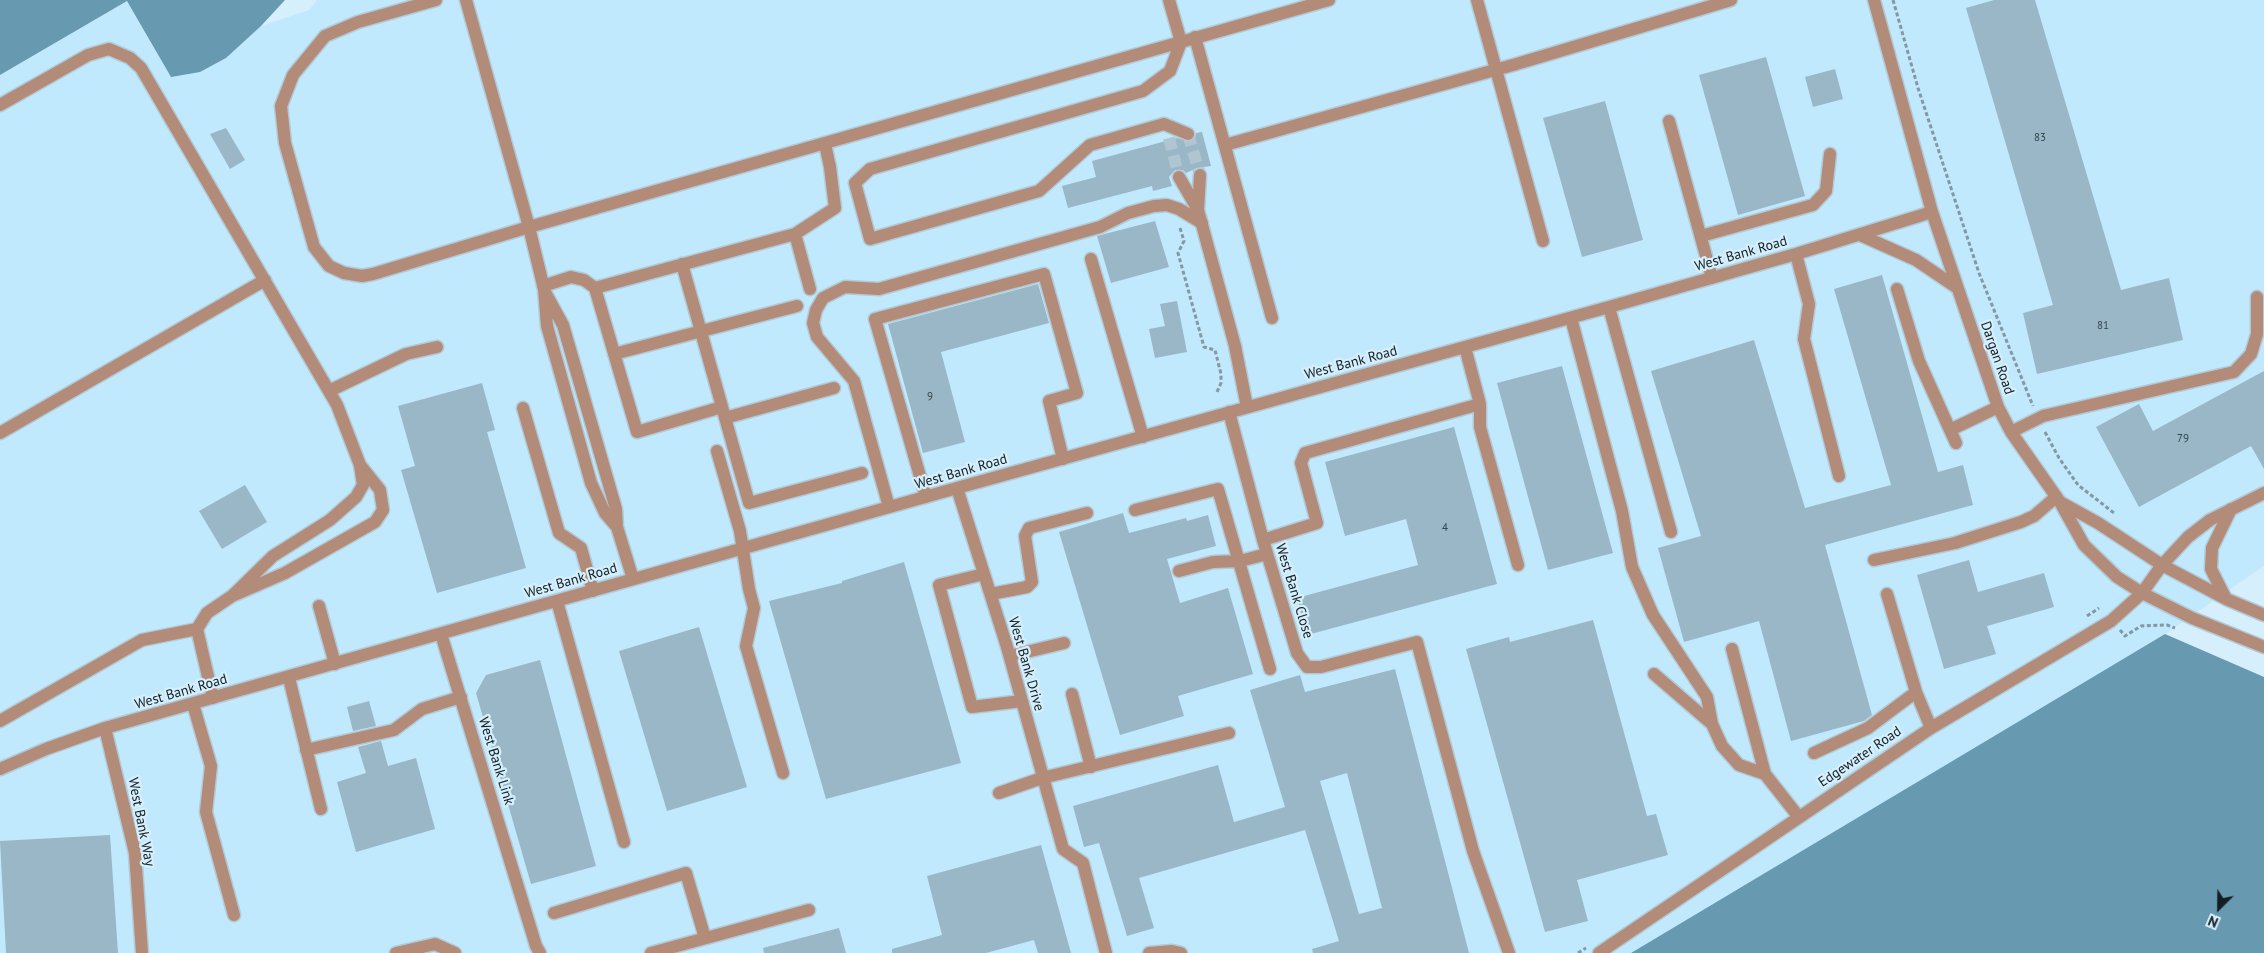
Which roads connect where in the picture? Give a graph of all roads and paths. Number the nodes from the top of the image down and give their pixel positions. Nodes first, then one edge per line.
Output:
1 (436, 0) edge
2 (466, 0) edge
3 (1169, 0) edge
4 (1329, 0) edge
5 (1476, 0) edge
6 (1731, 0) edge
7 (1874, 0) edge
8 (1893, 0) edge
9 (1195, 38) junction
10 (1181, 42) junction
11 (1496, 70) junction
12 (0, 105) edge
13 (1669, 122) dead end
14 (1164, 124) junction
15 (1188, 134) dead end
16 (1169, 138) tunnel mouth
17 (825, 144) junction
18 (1225, 145) junction
19 (1830, 154) dead end
20 (1200, 175) tunnel mouth
21 (1179, 177) tunnel mouth
22 (1932, 212) junction
23 (1200, 216) junction
24 (1178, 224) dead end
25 (529, 227) junction
26 (795, 234) junction
27 (1860, 234) junction
28 (1701, 236) junction
29 (1543, 241) dead end
30 (1796, 254) junction
31 (1091, 259) dead end
32 (682, 264) junction
33 (1712, 278) junction
34 (265, 280) junction
35 (1956, 287) junction
36 (543, 288) junction
37 (595, 288) junction
38 (810, 289) dead end
39 (1897, 289) dead end
40 (2257, 298) dead end
41 (797, 306) dead end
42 (1609, 307) junction
43 (1272, 318) dead end
44 (1571, 318) junction
45 (700, 331) junction
46 (437, 347) dead end
47 (1465, 347) junction
48 (614, 354) junction
49 (834, 388) dead end
50 (329, 391) junction
51 (1217, 392) dead end
52 (1480, 404) junction
53 (1247, 407) junction
54 (1998, 407) junction
55 (523, 408) dead end
56 (1229, 412) junction
57 (724, 413) junction
58 (2038, 418) junction
59 (1950, 430) junction
60 (2011, 432) junction
61 (0, 433) edge
62 (1143, 437) junction
63 (1956, 443) dead end
64 (717, 451) dead end
65 (1063, 459) junction
66 (360, 465) junction
67 (862, 472) dead end
68 (1839, 476) dead end
69 (957, 488) junction
70 (2264, 493) edge
71 (926, 497) junction
72 (2058, 499) junction
73 (889, 507) junction
74 (2232, 509) junction
75 (1135, 510) dead end
76 (1087, 513) dead end
77 (2117, 516) dead end
78 (1671, 532) dead end
79 (1263, 540) junction
80 (742, 549) junction
81 (1267, 554) junction
82 (1874, 560) dead end
83 (1240, 561) junction
84 (1518, 565) dead end
85 (2162, 565) junction
86 (1179, 571) dead end
87 (984, 574) junction
88 (633, 579) junction
89 (593, 591) junction
90 (2142, 593) junction
91 (991, 594) junction
92 (1888, 594) dead end
93 (232, 596) junction
94 (2226, 598) junction
95 (557, 601) junction
96 (320, 606) dead end
97 (2264, 615) edge
98 (2111, 621) junction
99 (197, 629) junction
100 (2176, 629) dead end
101 (441, 634) junction
102 (1064, 643) dead end
103 (2264, 647) edge
104 (1732, 649) dead end
105 (1010, 656) junction
106 (335, 664) junction
107 (1270, 669) dead end
108 (1654, 674) dead end
109 (289, 678) junction
110 (1916, 692) junction
111 (1072, 694) dead end
112 (461, 697) junction
113 (213, 698) junction
114 (1022, 701) junction
115 (193, 704) junction
116 (0, 721) edge
117 (1712, 724) junction
118 (106, 728) junction
119 (1931, 728) junction
120 (1229, 733) dead end
121 (306, 750) junction
122 (1814, 753) dead end
123 (1091, 767) junction
124 (0, 768) edge
125 (783, 773) dead end
126 (1765, 774) junction
127 (1042, 778) junction
128 (999, 793) dead end
129 (320, 809) dead end
130 (1798, 816) junction
131 (624, 842) dead end
132 (809, 910) dead end
133 (554, 913) dead end
134 (234, 915) dead end
135 (705, 938) junction
136 (142, 953) edge
137 (396, 953) edge
138 (455, 953) edge
139 (540, 953) edge
140 (652, 953) edge
141 (1106, 953) edge
142 (1149, 953) edge
143 (1181, 953) edge
144 (1509, 953) edge
145 (1599, 953) edge

1 - 25 street
2 - 25 street
3 - 10 street
4 - 9 street
5 - 11 street
6 - 11 street
7 - 22 street, Dargan Road
8 - 58 path
9 - 10 street
9 - 18 street
10 - 14 street
10 - 17 street
11 - 18 street
11 - 29 street
12 - 34 street
13 - 28 street
14 - 15 street
14 - 16 street
17 - 25 street
17 - 26 street
18 - 43 street
19 - 28 street
20 - 23 street
21 - 23 street
22 - 27 street, West Bank Road
22 - 35 street, Dargan Road
23 - 53 street
23 - 73 street
24 - 51 path
25 - 36 street
26 - 32 street
26 - 38 street
27 - 30 street, West Bank Road
27 - 35 street
28 - 33 street
30 - 33 street, West Bank Road
30 - 68 street
31 - 62 street
32 - 37 street
32 - 45 street
33 - 42 street, West Bank Road
34 - 50 street
34 - 61 street
35 - 54 street, Dargan Road
36 - 37 street
36 - 88 street
37 - 48 street
39 - 59 street
40 - 58 street
41 - 45 street
42 - 44 street, West Bank Road
42 - 78 street
44 - 47 street, West Bank Road
44 - 117 street
45 - 48 street
45 - 57 street
46 - 50 street
47 - 52 street
47 - 53 street, West Bank Road
48 - 57 street
49 - 57 street
50 - 66 street
52 - 79 street
52 - 84 street
53 - 56 street, West Bank Road
54 - 59 street
54 - 60 street, Dargan Road
55 - 89 street
56 - 62 street, West Bank Road
56 - 79 street, West Bank Close
57 - 67 street
58 - 60 street
58 - 77 path
59 - 63 street
60 - 72 street, Dargan Road
62 - 65 street, West Bank Road
64 - 80 street
65 - 69 street, West Bank Road
65 - 71 street
66 - 93 street
66 - 93 street
69 - 71 street, West Bank Road
69 - 87 street, West Bank Drive
70 - 74 street, Edgewater Road
71 - 73 street, West Bank Road
72 - 82 street
72 - 85 street, Dargan Road
72 - 90 street, Dargan Road
73 - 80 street, West Bank Road
74 - 85 street, Edgewater Road
74 - 94 street
75 - 83 street
76 - 91 street
79 - 81 street, West Bank Close
80 - 88 street, West Bank Road
80 - 125 street
81 - 83 street
81 - 144 street, West Bank Close
83 - 86 street
83 - 107 street
85 - 90 street, Edgewater Road
85 - 94 street, Dargan Road
87 - 91 street, West Bank Drive
87 - 114 street
88 - 89 street, West Bank Road
89 - 95 street, West Bank Road
90 - 98 street, Edgewater Road
90 - 103 street, Dargan Road
91 - 105 street, West Bank Drive
92 - 110 street
93 - 99 street
94 - 97 street, Dargan Road
95 - 101 street, West Bank Road
95 - 131 street
96 - 106 street
98 - 100 path
98 - 119 street, Edgewater Road
99 - 113 street
99 - 116 street
101 - 106 street, West Bank Road
101 - 112 street, West Bank Link
102 - 105 street
104 - 126 street
105 - 114 street, West Bank Drive
106 - 109 street, West Bank Road
108 - 117 street
109 - 113 street, West Bank Road
109 - 121 street
110 - 119 street
110 - 122 street
111 - 123 street
112 - 121 street
112 - 139 street, West Bank Link
113 - 115 street, West Bank Road
114 - 127 street, West Bank Drive
115 - 118 street, West Bank Road
115 - 134 street
117 - 126 street
118 - 124 street, West Bank Road
118 - 136 street, West Bank Way
119 - 130 street, Edgewater Road
120 - 123 street
121 - 129 street
123 - 127 street
126 - 130 street
127 - 128 street
127 - 141 street, West Bank Drive
130 - 145 street, Edgewater Road
132 - 135 street
133 - 135 street
135 - 140 street
137 - 138 street
142 - 143 street

